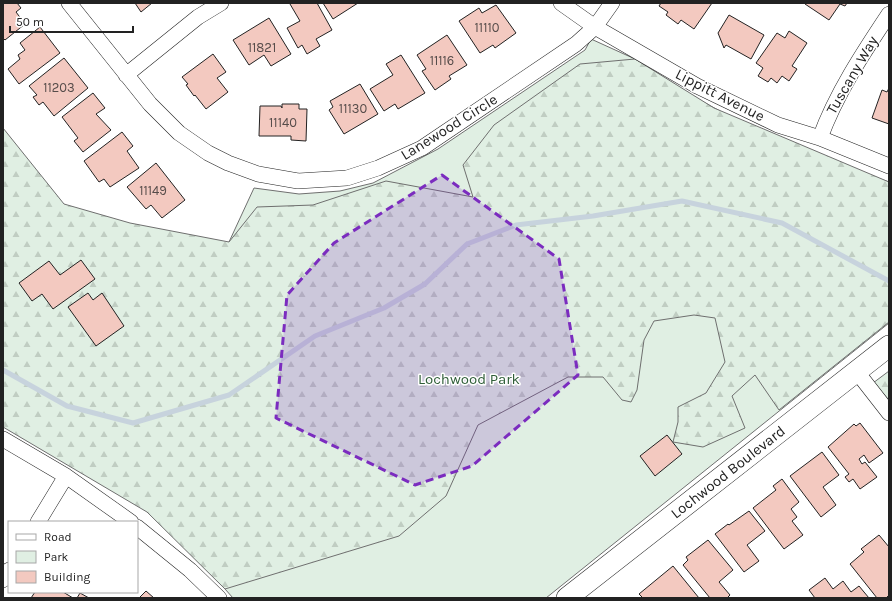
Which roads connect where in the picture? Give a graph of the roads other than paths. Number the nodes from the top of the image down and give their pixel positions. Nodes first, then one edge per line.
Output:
1 (69, 3) edge
2 (221, 3) edge
3 (561, 3) edge
4 (612, 3) edge
5 (889, 14) edge
6 (595, 27) junction
7 (126, 75) junction
8 (820, 138) junction
9 (889, 166) edge
10 (889, 346) edge
11 (857, 372) junction
12 (889, 413) edge
13 (3, 439) edge
14 (66, 476) junction
15 (39, 521) edge
16 (130, 521) edge
17 (138, 528) edge
18 (219, 598) edge
19 (567, 598) edge

1 - 7 street, Lanewood Circle
2 - 7 street
3 - 6 street, Lippitt Avenue
4 - 6 street, Lanewood Circle
5 - 8 street, Tuscany Way
6 - 7 street, Lanewood Circle
6 - 8 street, Lippitt Avenue
8 - 9 street, Lippitt Avenue
10 - 11 street, Lochwood Boulevard
11 - 12 street
11 - 19 street, Lochwood Boulevard
13 - 14 street
14 - 15 street
14 - 16 street
17 - 18 street

